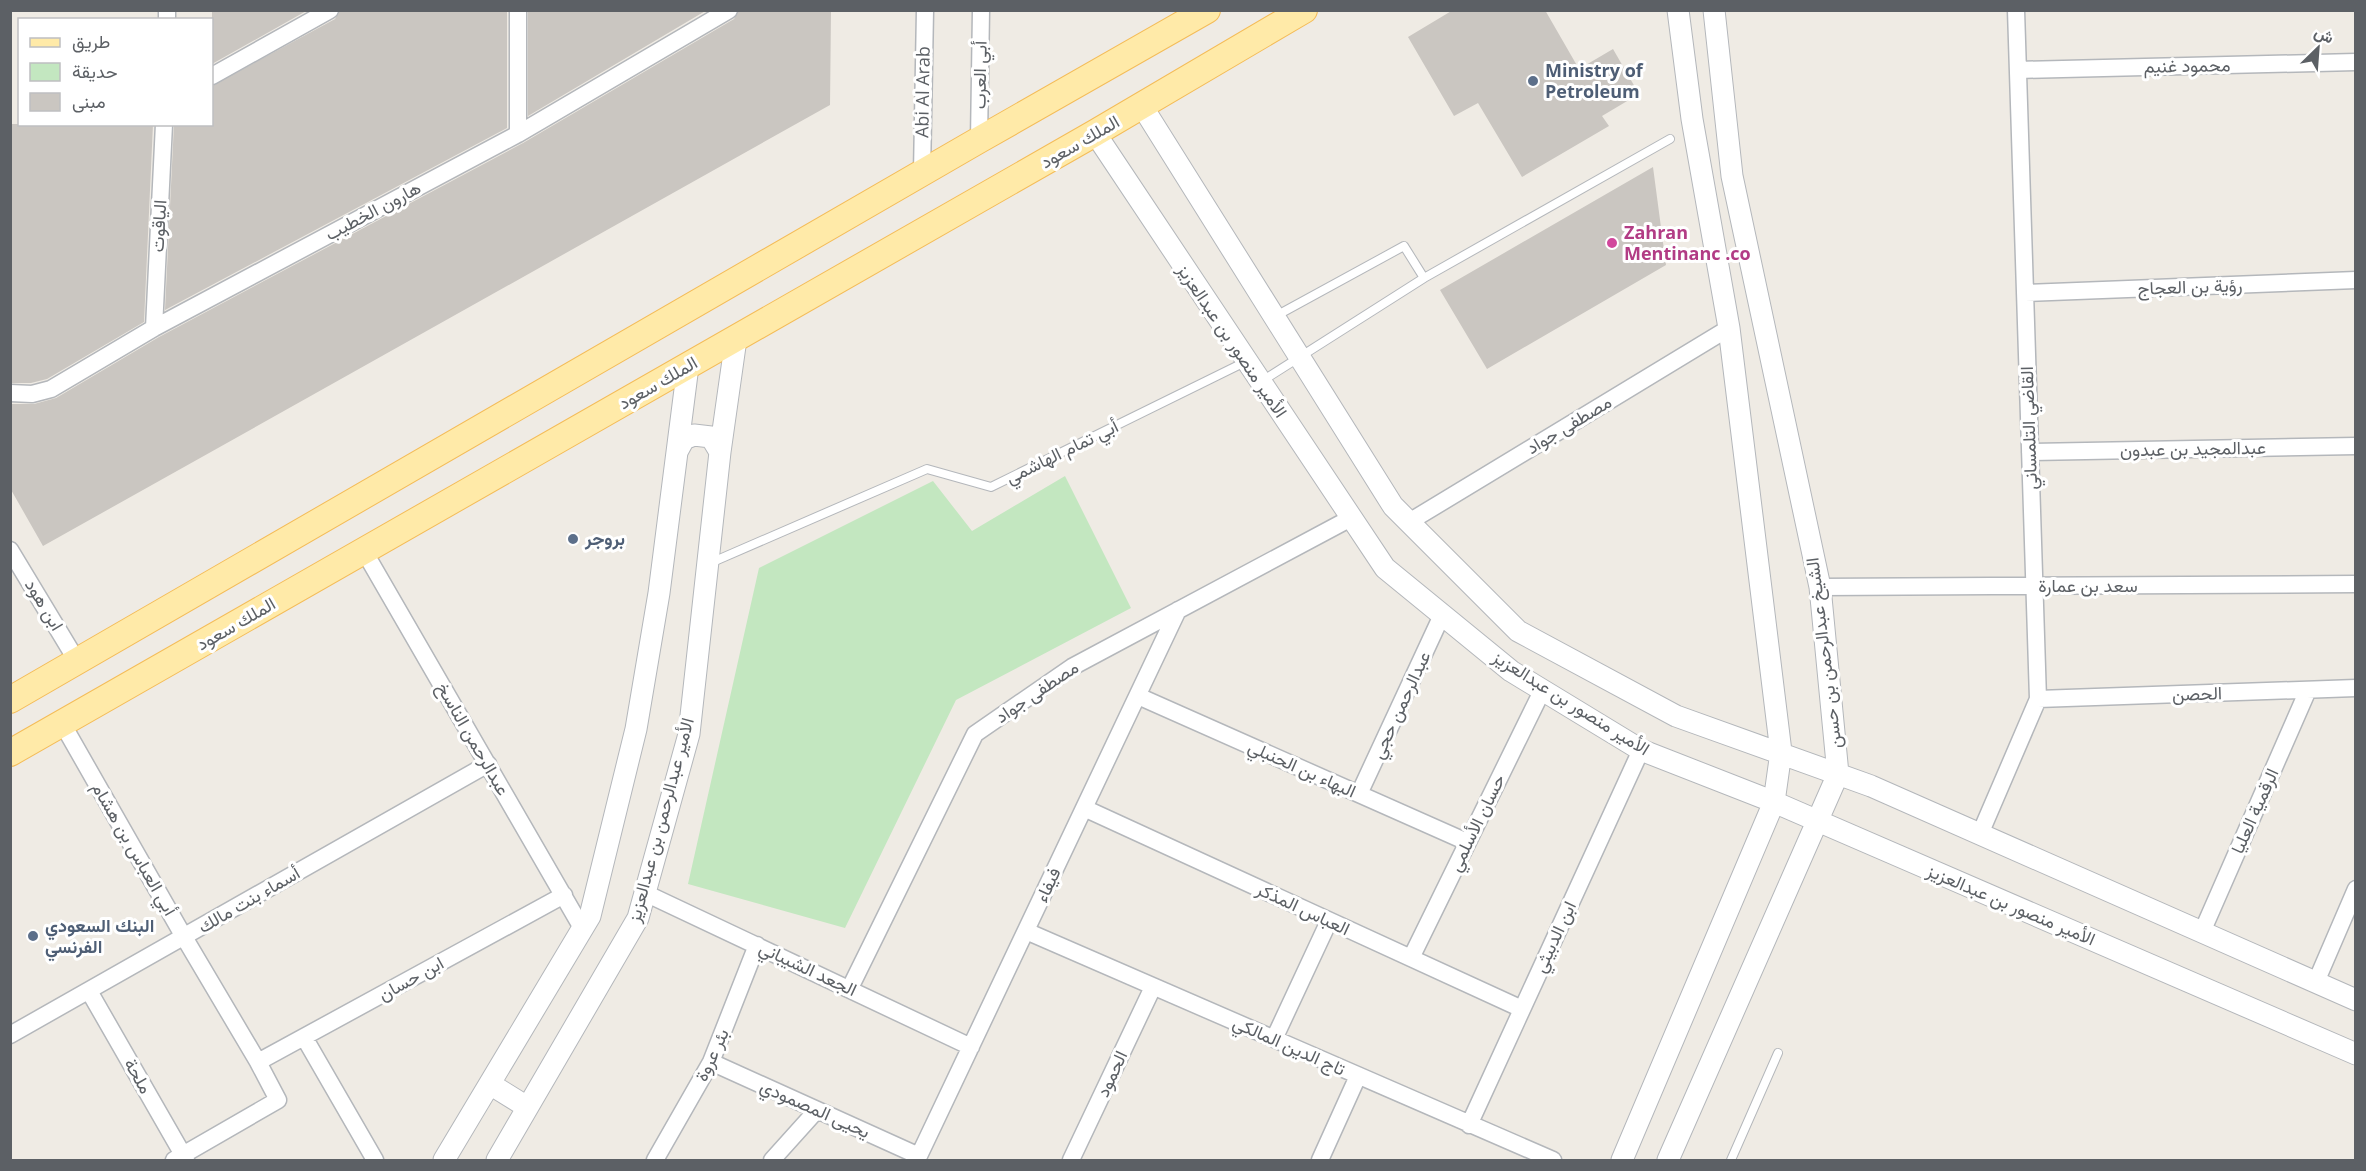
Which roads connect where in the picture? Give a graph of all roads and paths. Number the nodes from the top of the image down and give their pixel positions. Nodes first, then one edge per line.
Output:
1 (330, 10) edge
2 (519, 10) edge
3 (925, 10) edge
4 (981, 10) edge
5 (1207, 10) edge
6 (1304, 10) edge
7 (1678, 10) edge
8 (1714, 10) edge
9 (2016, 10) edge
10 (726, 12) edge
11 (2355, 62) edge
12 (2018, 70) junction
13 (213, 75) edge
14 (1143, 106) junction
15 (164, 126) edge
16 (1095, 133) junction
17 (518, 134) junction
18 (1670, 139) dead end
19 (979, 140) junction
20 (922, 173) junction
21 (1424, 278) junction
22 (2355, 280) edge
23 (2025, 293) junction
24 (1275, 317) junction
25 (154, 328) junction
26 (1729, 328) junction
27 (736, 339) junction
28 (1300, 358) junction
29 (1245, 362) junction
30 (688, 366) junction
31 (1259, 382) junction
32 (10, 393) edge
33 (2355, 446) edge
34 (678, 450) junction
35 (720, 452) junction
36 (2030, 452) junction
37 (1351, 518) junction
38 (1410, 522) junction
39 (10, 550) edge
40 (364, 551) junction
41 (708, 564) junction
42 (2355, 584) edge
43 (2034, 586) junction
44 (1820, 587) junction
45 (1178, 610) junction
46 (1442, 615) junction
47 (77, 661) junction
48 (2355, 688) edge
49 (1543, 689) junction
50 (2308, 690) junction
51 (1138, 696) junction
52 (10, 699) edge
53 (2038, 699) junction
54 (62, 723) junction
55 (1641, 750) junction
56 (1781, 752) junction
57 (10, 753) edge
58 (488, 764) junction
59 (1838, 774) junction
60 (1359, 794) junction
61 (1774, 802) junction
62 (1084, 808) junction
63 (1815, 821) junction
64 (1980, 834) junction
65 (1467, 842) junction
66 (2355, 889) edge
67 (645, 892) junction
68 (564, 895) junction
69 (1329, 921) junction
70 (582, 928) junction
71 (1026, 931) junction
72 (2202, 932) junction
73 (184, 937) junction
74 (757, 945) junction
75 (1411, 958) junction
76 (2316, 982) junction
77 (1153, 987) junction
78 (850, 988) junction
79 (89, 991) junction
80 (2355, 1000) edge
81 (1522, 1009) junction
82 (10, 1035) edge
83 (304, 1037) junction
84 (1274, 1039) junction
85 (971, 1047) junction
86 (1778, 1053) dead end
87 (2355, 1054) edge
88 (258, 1062) junction
89 (711, 1062) junction
90 (1358, 1076) junction
91 (490, 1084) junction
92 (527, 1107) junction
93 (817, 1110) junction
94 (1469, 1125) junction
95 (918, 1158) edge
96 (181, 1159) edge
97 (659, 1159) edge
98 (375, 1161) edge
99 (444, 1161) edge
100 (497, 1161) edge
101 (772, 1161) edge
102 (1071, 1161) edge
103 (1320, 1161) edge
104 (1553, 1161) edge
105 (1622, 1161) edge
106 (1668, 1161) edge
107 (1731, 1161) edge

1 - 13 street
2 - 17 street
3 - 20 street, Abi Al Arab
4 - 19 street, أبي العرب
5 - 19 main road
6 - 14 main road, الملك سعود
7 - 26 street
8 - 44 street, الشيخ عبدالرحمن بن حسن
9 - 12 street, القاضي التلمساني
10 - 17 street, هارون الخطيب
11 - 12 street, محمود غنيم
12 - 23 street, القاضي التلمساني
14 - 16 main road, الملك سعود
14 - 24 street, الأمير منصور بن عبدالعزيز
15 - 25 street, الياقوت
16 - 27 main road, الملك سعود
16 - 29 street, الأمير منصور بن عبدالعزيز
17 - 25 street, هارون الخطيب
18 - 21 lane
19 - 20 main road
20 - 47 main road
21 - 24 lane
21 - 28 lane
22 - 23 street, رؤية بن العجاج
23 - 36 street, القاضي التلمساني
24 - 28 street, الأمير منصور بن عبدالعزيز
25 - 32 street, هارون الخطيب
26 - 38 street, مصطفى جواد
26 - 56 street
27 - 30 main road, الملك سعود
27 - 35 street, الأمير عبدالرحمن بن عبدالعزيز
28 - 31 lane
28 - 38 street, الأمير منصور بن عبدالعزيز
29 - 31 street, الأمير منصور بن عبدالعزيز
29 - 41 lane, أبي تمام الهاشمي
30 - 34 street
30 - 40 main road, الملك سعود
31 - 37 street, الأمير منصور بن عبدالعزيز
33 - 36 street, عبدالمجيد بن عبدون
34 - 35 street
34 - 70 street
35 - 41 street, الأمير عبدالرحمن بن عبدالعزيز
36 - 43 street, القاضي التلمساني
37 - 45 street, مصطفى جواد
37 - 46 street, الأمير منصور بن عبدالعزيز
38 - 56 street, الأمير منصور بن عبدالعزيز
39 - 47 street, ابن هود
40 - 54 main road, الملك سعود
40 - 58 street, عبدالرحمن الناسخ
41 - 67 street, الأمير عبدالرحمن بن عبدالعزيز
42 - 43 street, سعد بن عمارة
43 - 44 street, سعد بن عمارة
43 - 53 street, القاضي التلمساني
44 - 59 street, الشيخ عبدالرحمن بن حسن
45 - 51 street, فيفاء
45 - 78 street, مصطفى جواد
46 - 49 street, الأمير منصور بن عبدالعزيز
46 - 60 street, عبدالرحمن حجي
47 - 52 main road
48 - 50 street, الحصن
49 - 55 street, الأمير منصور بن عبدالعزيز
49 - 65 street, حسان الأسلمي
50 - 53 street, الحصن
50 - 72 street, الرقمية العليا
51 - 60 street, البهاء بن الحنبلي
51 - 62 street, فيفاء
53 - 64 street, القاضي التلمساني
54 - 57 main road, الملك سعود
54 - 73 street, أبي العباس بن هشام
55 - 61 street, الأمير منصور بن عبدالعزيز
55 - 81 street, ابن الدبيثي
56 - 59 street, الأمير منصور بن عبدالعزيز
56 - 61 street
58 - 68 street, عبدالرحمن الناسخ
58 - 73 street, أسماء بنت مالك
59 - 63 street, الشيخ عبدالرحمن بن حسن
59 - 64 street, الأمير منصور بن عبدالعزيز
60 - 65 street, البهاء بن الحنبلي
61 - 63 street, الأمير منصور بن عبدالعزيز
61 - 105 street
62 - 69 street, العباس المذكر
62 - 71 street, فيفاء
63 - 87 street, الأمير منصور بن عبدالعزيز
63 - 106 street, الشيخ عبدالرحمن بن حسن
64 - 72 street, الأمير منصور بن عبدالعزيز
65 - 75 street, حسان الأسلمي
66 - 76 street
67 - 74 street, الجعد الشيباني
67 - 92 street, الأمير عبدالرحمن بن عبدالعزيز
68 - 70 street, عبدالرحمن الناسخ
68 - 83 street, ابن حسان
69 - 75 street, العباس المذكر
69 - 84 street
70 - 91 street
71 - 77 street, تاج الدين المالكي
71 - 85 street, فيفاء
72 - 76 street, الأمير منصور بن عبدالعزيز
73 - 79 street, أسماء بنت مالك
73 - 88 street, أبي العباس بن هشام
74 - 78 street, الجعد الشيباني
74 - 89 street, بئر عروة
75 - 81 street, العباس المذكر
76 - 80 street, الأمير منصور بن عبدالعزيز
77 - 84 street, تاج الدين المالكي
77 - 102 street, الحمود
78 - 85 street, الجعد الشيباني
79 - 82 street, أسماء بنت مالك
79 - 96 street, ملحة
81 - 94 street, ابن الدبيثي
83 - 88 street, ابن حسان
83 - 98 street
84 - 90 street, تاج الدين المالكي
85 - 95 street, فيفاء
86 - 107 lane
88 - 96 street, أبي العباس بن هشام
89 - 93 street, يحيى المصمودي
89 - 97 street, بئر عروة
90 - 94 street, تاج الدين المالكي
90 - 103 street
91 - 92 street
91 - 99 street
92 - 100 street, الأمير عبدالرحمن بن عبدالعزيز
93 - 95 street, يحيى المصمودي
93 - 101 street
94 - 104 street, تاج الدين المالكي

